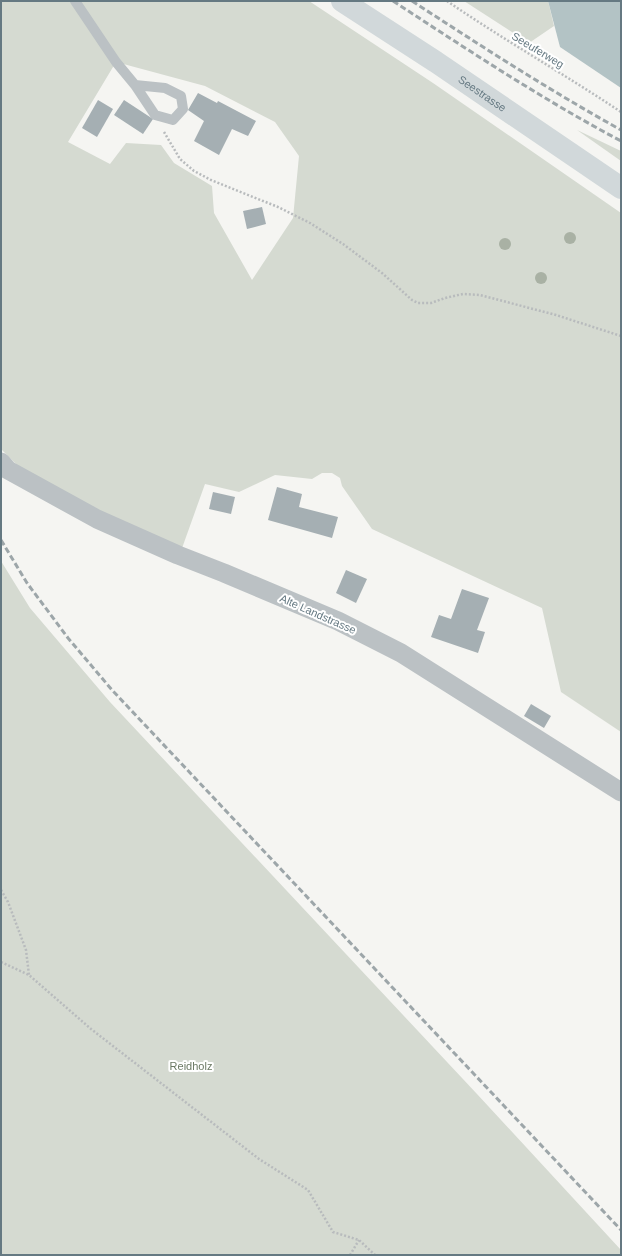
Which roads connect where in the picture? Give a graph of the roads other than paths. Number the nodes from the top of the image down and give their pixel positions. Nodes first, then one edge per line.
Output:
1 (75, 1) edge
2 (342, 1) edge
3 (135, 85) junction
4 (621, 188) edge
5 (1, 462) edge
6 (621, 792) edge

1 - 3 lane
2 - 4 main road, Seestrasse
3 - 3 lane
5 - 6 street, Alte Landstrasse

